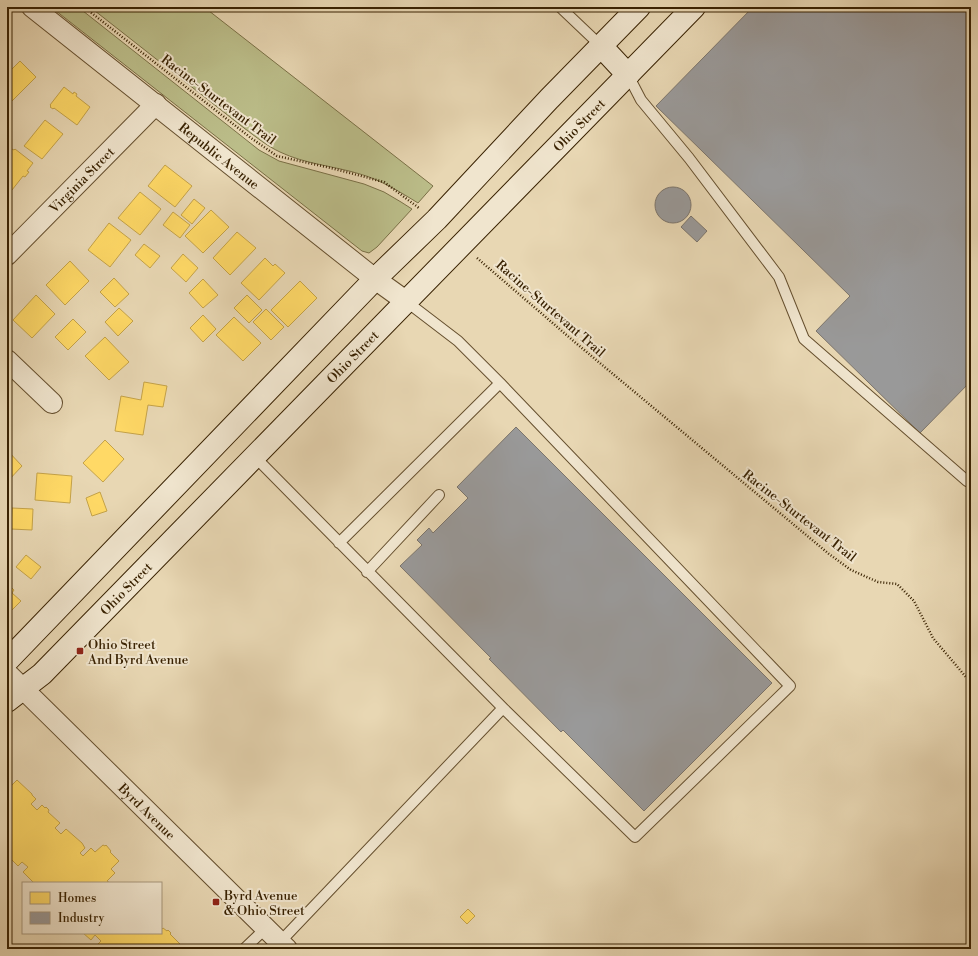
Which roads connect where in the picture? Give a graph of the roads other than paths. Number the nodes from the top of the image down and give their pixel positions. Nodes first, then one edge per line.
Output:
1 (32, 7) edge
2 (560, 7) edge
3 (639, 7) edge
4 (694, 7) edge
5 (601, 46) junction
6 (628, 75) junction
7 (156, 104) junction
8 (7, 255) edge
9 (375, 279) junction
10 (407, 302) junction
11 (7, 360) edge
12 (500, 383) junction
13 (52, 403) dead end
14 (255, 457) junction
15 (971, 478) edge
16 (439, 495) dead end
17 (339, 542) junction
18 (368, 572) junction
19 (7, 661) edge
20 (7, 673) edge
21 (15, 694) edge
22 (503, 708) junction
23 (266, 928) junction
24 (284, 945) edge
25 (244, 949) edge

1 - 7 street, Republic Avenue
2 - 5 lane
3 - 5 street
4 - 6 street, Ohio Street
5 - 6 street
5 - 9 street
6 - 10 street, Ohio Street
6 - 15 lane
7 - 8 street, Virginia Street
7 - 9 street, Republic Avenue
9 - 10 street, Republic Avenue
9 - 19 street
10 - 12 lane
10 - 14 street, Ohio Street
11 - 13 street
12 - 17 lane
12 - 22 lane
14 - 17 lane
14 - 21 street, Ohio Street
16 - 18 lane
17 - 18 lane
18 - 22 lane
20 - 21 street, Byrd Avenue
21 - 23 street, Byrd Avenue
22 - 24 lane
23 - 24 street, Byrd Avenue
23 - 25 lane

